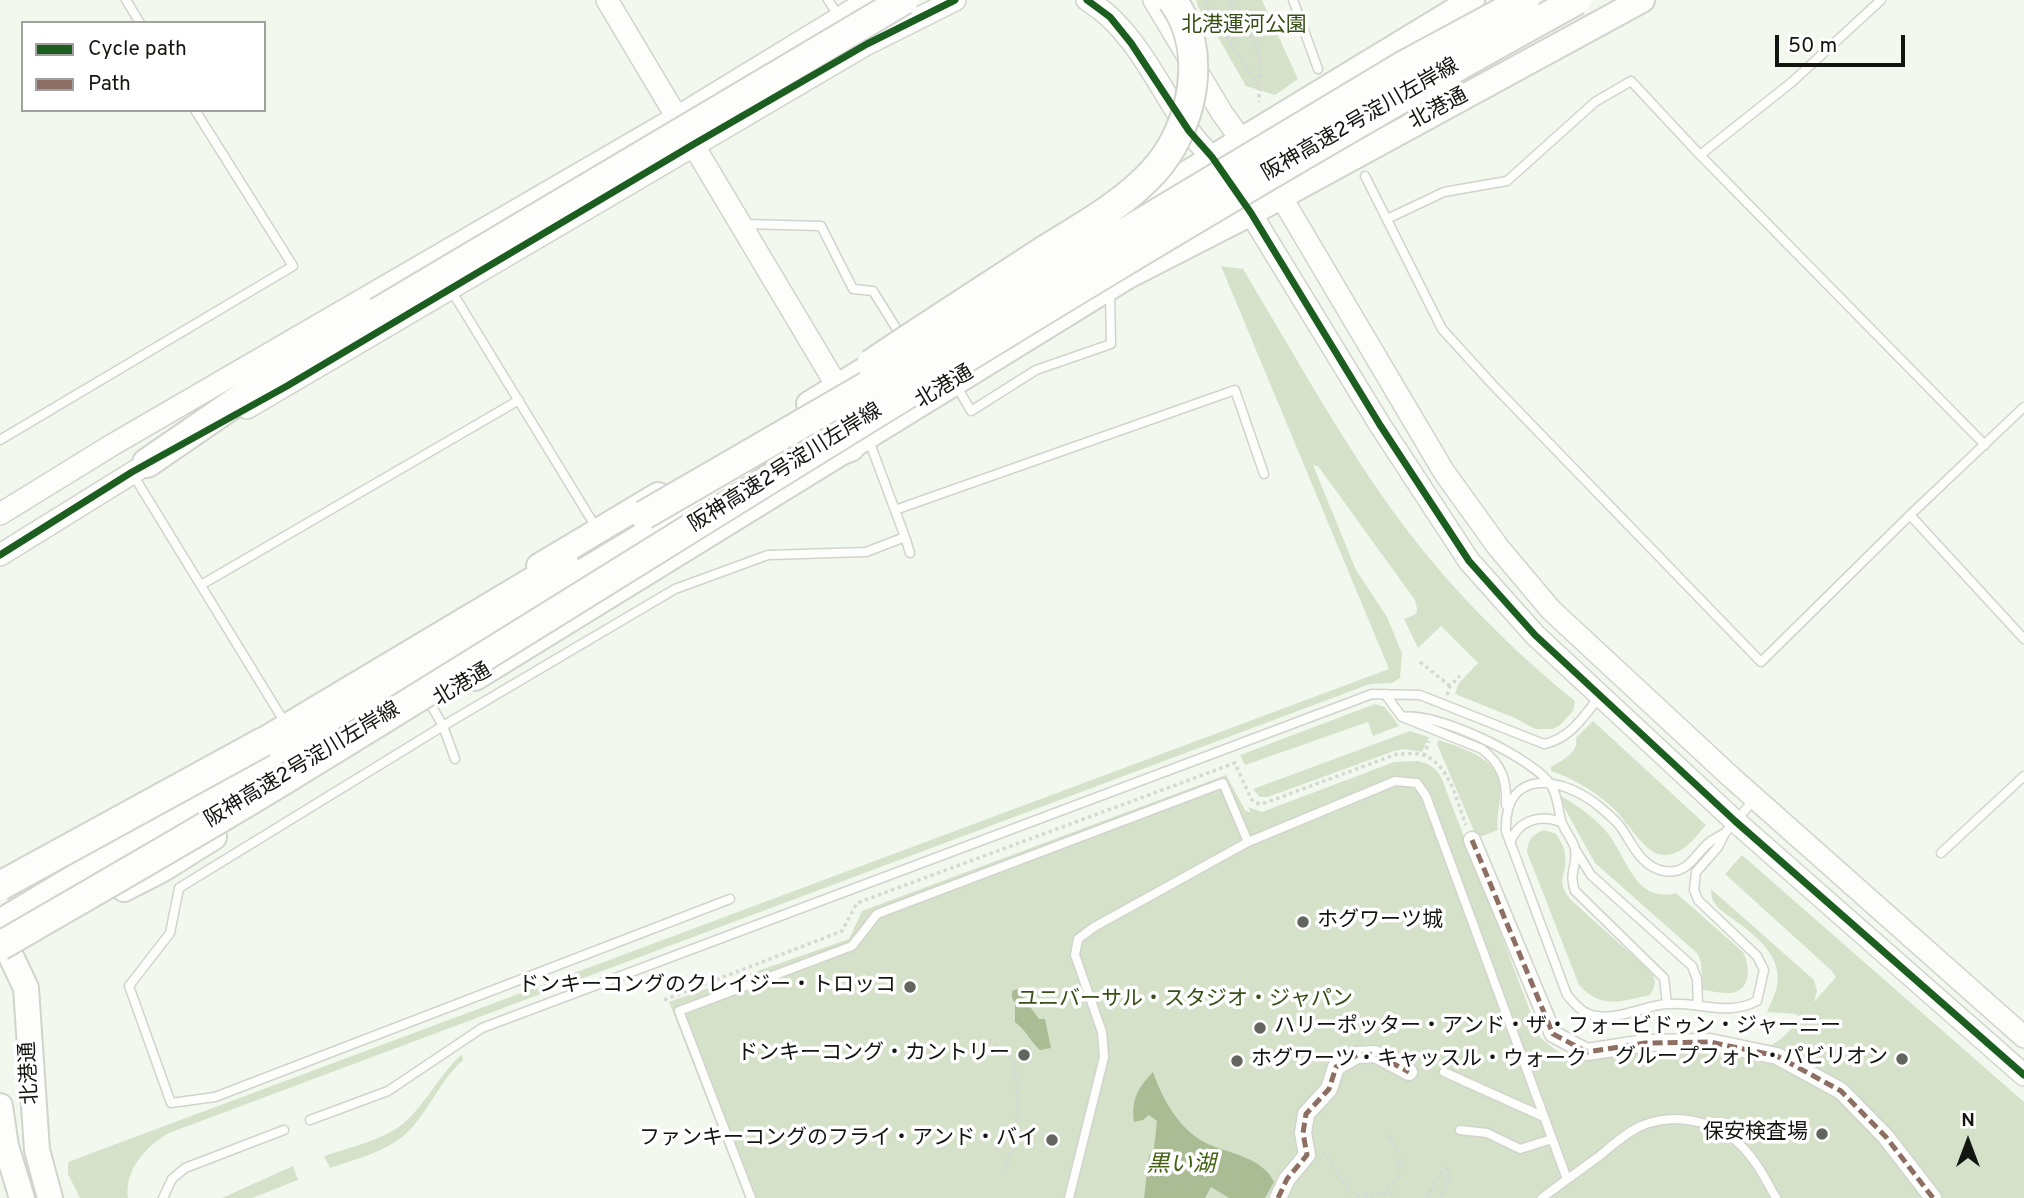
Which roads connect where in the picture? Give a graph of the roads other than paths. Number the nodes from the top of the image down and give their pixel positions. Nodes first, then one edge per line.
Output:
1 (126, 0) edge
2 (607, 0) edge
3 (869, 0) edge
4 (904, 0) edge
5 (955, 0) edge
6 (1087, 0) edge
7 (1154, 0) edge
8 (1172, 0) edge
9 (1293, 0) edge
10 (1472, 0) edge
11 (1511, 0) edge
12 (1525, 0) edge
13 (1577, 0) edge
14 (1642, 0) edge
15 (1881, 0) edge
16 (834, 9) edge
17 (139, 21) edge
18 (1406, 64) junction
19 (1318, 69) dead end
20 (196, 112) edge
21 (677, 117) junction
22 (1241, 140) junction
23 (694, 144) junction
24 (1700, 155) junction
25 (1212, 157) junction
26 (1365, 176) dead end
27 (1282, 195) junction
28 (1251, 213) junction
29 (1387, 219) junction
30 (741, 224) junction
31 (1110, 288) junction
32 (451, 290) junction
33 (906, 345) junction
34 (954, 382) junction
35 (838, 387) junction
36 (519, 400) junction
37 (2024, 407) edge
38 (0, 440) edge
39 (858, 441) junction
40 (1984, 444) junction
41 (140, 467) junction
42 (1264, 474) dead end
43 (895, 510) junction
44 (0, 514) edge
45 (1910, 515) junction
46 (652, 521) junction
47 (598, 530) junction
48 (905, 537) junction
49 (910, 553) dead end
50 (0, 555) edge
51 (201, 585) junction
52 (2024, 639) edge
53 (1384, 694) junction
54 (1600, 696) junction
55 (437, 716) junction
56 (1402, 717) junction
57 (282, 718) junction
58 (263, 742) junction
59 (456, 759) dead end
60 (2024, 776) edge
61 (1549, 781) junction
62 (1755, 798) junction
63 (1505, 815) junction
64 (1561, 822) junction
65 (1730, 827) junction
66 (1472, 840) dead end
67 (1248, 842) junction
68 (1510, 843) junction
69 (1575, 849) junction
70 (1941, 853) dead end
71 (0, 886) edge
72 (730, 900) dead end
73 (0, 902) edge
74 (2, 941) edge
75 (1667, 1004) junction
76 (1699, 1005) junction
77 (2024, 1037) edge
78 (1409, 1072) dead end
79 (1444, 1072) dead end
80 (2024, 1074) edge
81 (0, 1105) edge
82 (1544, 1117) junction
83 (310, 1120) dead end
84 (284, 1130) dead end
85 (1460, 1130) dead end
86 (1552, 1139) junction
87 (1567, 1180) junction
88 (22, 1198) edge
89 (50, 1198) edge
90 (163, 1198) edge
91 (751, 1198) edge
92 (1069, 1198) edge
93 (1278, 1198) edge
94 (1542, 1198) edge
95 (1776, 1198) edge
96 (1933, 1198) edge

1 - 17 lane
2 - 21 street
3 - 16 street
4 - 41 highway, bridge
5 - 23 street
6 - 25 street
7 - 22 street
8 - 46 highway, bridge
9 - 19 lane
10 - 22 main road
11 - 18 highway, bridge
12 - 18 highway, 阪神高速2号淀川左岸線, bridge
13 - 74 highway, 阪神高速2号淀川左岸線, bridge
14 - 27 main road, 北港通
15 - 24 lane
16 - 21 street
18 - 46 highway, 阪神高速2号淀川左岸線, bridge
20 - 38 lane
21 - 23 street
21 - 44 street
22 - 25 main road
22 - 27 street
23 - 30 street
23 - 32 street
24 - 29 lane
24 - 40 lane
25 - 28 street
25 - 33 main road
26 - 29 lane
27 - 28 main road, 北港通
27 - 62 street
28 - 31 main road, 北港通
28 - 54 street
29 - 45 lane
30 - 33 lane
30 - 35 street
31 - 34 main road, 北港通
31 - 34 lane
32 - 36 lane
32 - 41 street
33 - 35 main road
34 - 39 main road, 北港通
35 - 39 street
35 - 47 main road
36 - 47 lane
36 - 51 lane
37 - 40 lane
39 - 43 lane
39 - 46 highway
39 - 55 main road, 北港通
40 - 45 lane
41 - 50 street
41 - 51 lane
42 - 43 lane
43 - 48 lane
45 - 52 lane
46 - 58 highway, 阪神高速2号淀川左岸線
46 - 74 highway
47 - 57 main road
48 - 49 lane
48 - 55 lane
51 - 57 lane
53 - 54 lane
53 - 56 lane
53 - 83 lane
54 - 65 street
55 - 59 lane
55 - 72 lane
55 - 74 main road, 北港通
56 - 61 lane
56 - 63 lane
57 - 73 main road
58 - 71 highway, bridge
58 - 73 highway, 阪神高速2号淀川左岸線, bridge
60 - 70 lane
61 - 63 lane
61 - 64 lane
61 - 65 lane
62 - 65 lane
62 - 77 street
63 - 68 lane
64 - 68 lane
64 - 69 lane
65 - 76 lane
65 - 80 street
66 - 96 street
67 - 82 lane
67 - 91 lane
67 - 92 lane
68 - 75 lane
69 - 75 lane
69 - 76 lane
74 - 89 main road, 北港通
75 - 76 lane
78 - 93 street
79 - 82 lane
81 - 88 main road, 北港通
82 - 86 lane
84 - 90 lane
85 - 86 lane
86 - 87 lane
87 - 94 lane
87 - 95 lane

